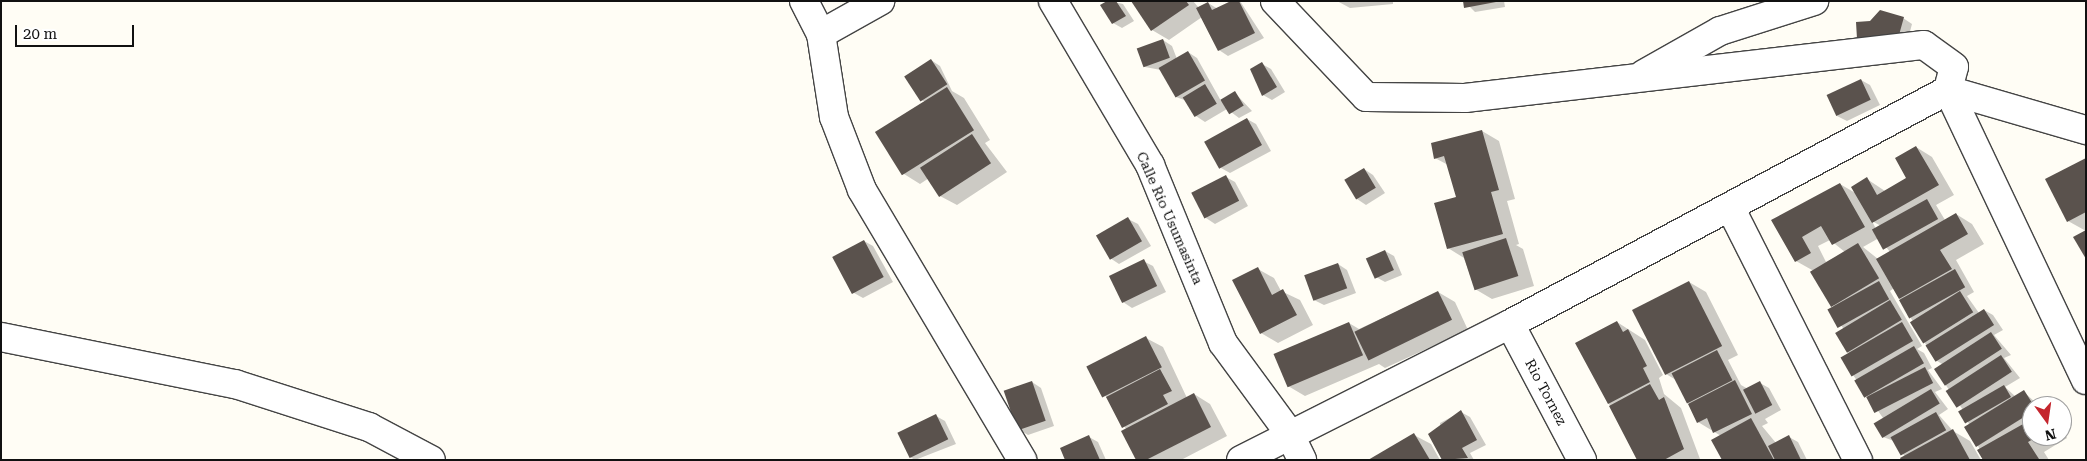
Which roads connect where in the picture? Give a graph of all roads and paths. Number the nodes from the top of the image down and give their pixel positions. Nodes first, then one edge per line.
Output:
1 (804, 1) edge
2 (880, 1) edge
3 (1053, 1) edge
4 (1275, 1) edge
5 (1814, 1) edge
6 (821, 34) junction
7 (1632, 80) junction
8 (1948, 90) junction
9 (2086, 130) edge
10 (1730, 208) junction
11 (1510, 324) junction
12 (1, 337) edge
13 (2086, 380) edge
14 (1289, 433) junction
15 (431, 460) edge
16 (1022, 460) edge
17 (1241, 460) edge
18 (1302, 460) edge
19 (1582, 460) edge
20 (1858, 460) edge

1 - 6 street
2 - 6 street
3 - 14 street, Calle Río Usumasinta
4 - 7 street
5 - 7 street
6 - 16 street
7 - 8 street
8 - 9 street
8 - 10 street
8 - 13 street
10 - 11 street
10 - 20 street
11 - 14 street
11 - 19 street, Rio Tornez
12 - 15 street
14 - 17 street
14 - 18 street, Calle Río Usumasinta

